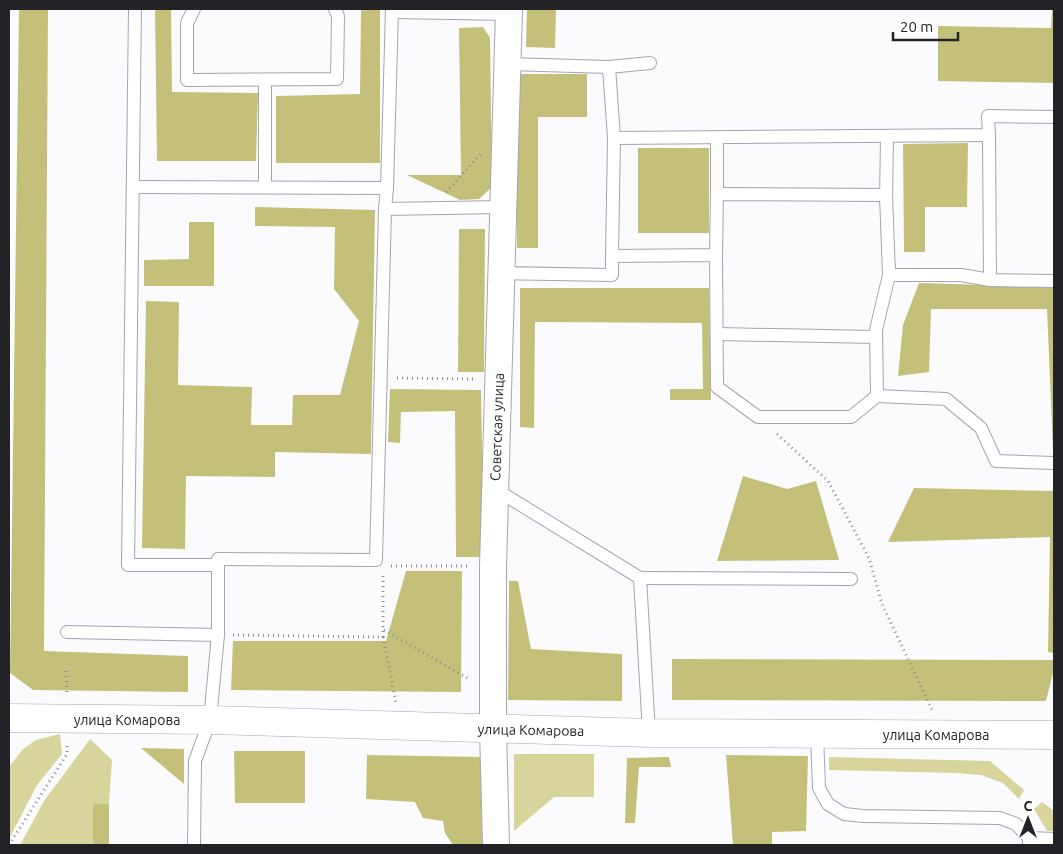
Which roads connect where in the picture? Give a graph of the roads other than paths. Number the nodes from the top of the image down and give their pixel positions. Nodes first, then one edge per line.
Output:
1 (135, 9) edge
2 (194, 9) edge
3 (335, 9) edge
4 (392, 10) edge
5 (509, 11) edge
6 (650, 63) dead end
7 (507, 64) junction
8 (609, 67) junction
9 (265, 80) junction
10 (1054, 117) edge
11 (989, 135) junction
12 (887, 136) junction
13 (614, 138) junction
14 (718, 138) junction
15 (134, 187) junction
16 (265, 187) junction
17 (387, 188) junction
18 (717, 194) junction
19 (886, 195) junction
20 (502, 207) junction
21 (385, 209) junction
22 (716, 255) junction
23 (612, 256) junction
24 (501, 273) junction
25 (889, 275) junction
26 (990, 280) junction
27 (1054, 281) edge
28 (717, 334) junction
29 (876, 337) junction
30 (877, 396) junction
31 (1054, 463) edge
32 (495, 489) junction
33 (218, 557) junction
34 (640, 578) junction
35 (851, 579) dead end
36 (67, 632) dead end
37 (218, 635) junction
38 (9, 718) edge
39 (210, 720) junction
40 (493, 729) junction
41 (648, 733) junction
42 (817, 734) junction
43 (1054, 735) edge
44 (1054, 839) edge
45 (1029, 842) edge
46 (194, 845) edge
47 (496, 845) edge

1 - 15 lane
2 - 9 lane
3 - 9 lane
4 - 5 lane
4 - 17 lane
5 - 7 street, Советская улица
6 - 8 lane
7 - 8 lane
7 - 20 street, Советская улица
8 - 13 lane
9 - 16 lane
10 - 11 lane
11 - 12 lane
11 - 26 lane
12 - 14 lane
12 - 19 lane
13 - 14 lane
13 - 23 lane
14 - 18 lane
15 - 16 lane
15 - 33 lane
16 - 17 lane
17 - 21 lane
18 - 19 lane
18 - 22 lane
19 - 25 lane
20 - 21 lane
20 - 24 street, Советская улица
21 - 33 lane
22 - 23 lane
22 - 28 lane
23 - 24 lane
24 - 32 street, Советская улица
25 - 26 lane
25 - 29 lane
26 - 27 lane
28 - 29 lane
28 - 30 lane
29 - 30 lane
30 - 31 lane
32 - 34 lane
32 - 40 street, Советская улица
33 - 37 lane
34 - 35 lane
34 - 41 lane
36 - 37 lane
37 - 39 lane
38 - 39 street, улица Комарова
39 - 40 street, улица Комарова
39 - 46 lane
40 - 41 street, улица Комарова
40 - 47 street, Советская улица
41 - 42 street, улица Комарова
42 - 43 street, улица Комарова
42 - 45 lane
44 - 45 lane

